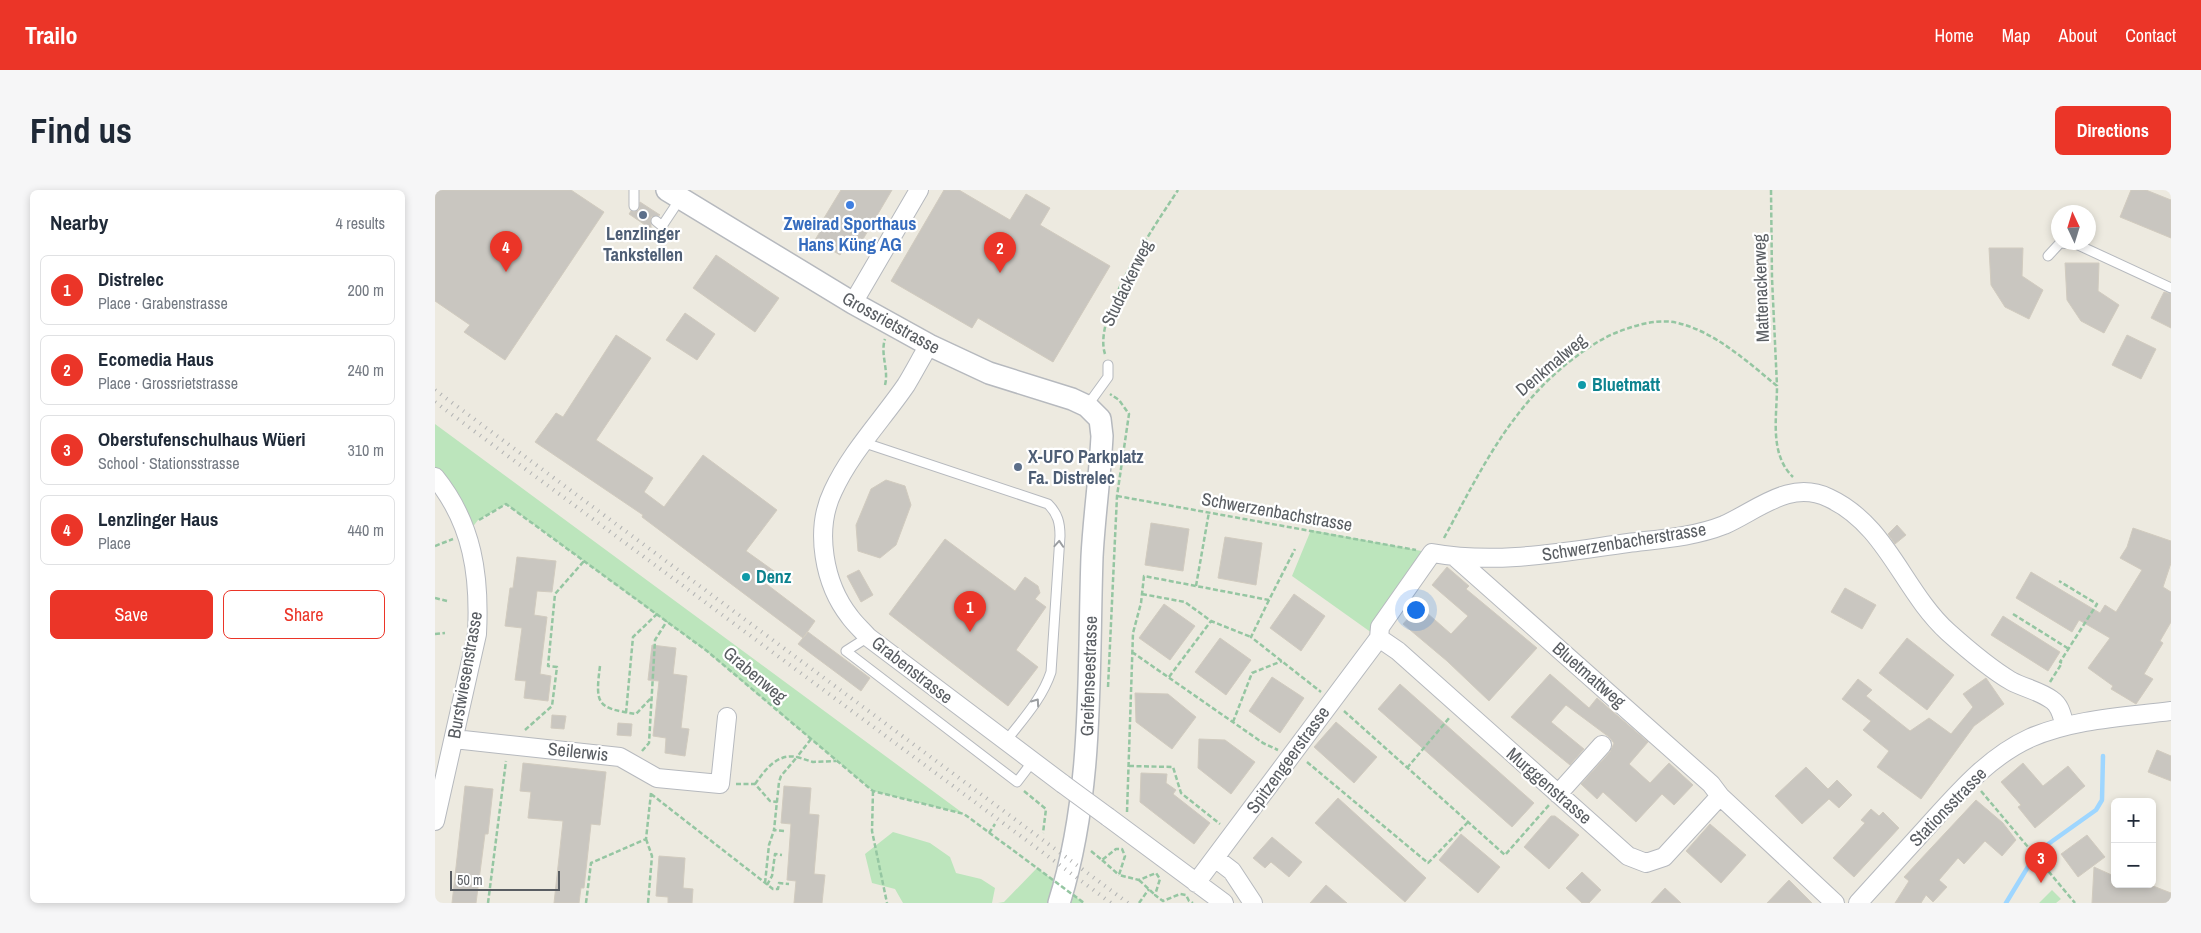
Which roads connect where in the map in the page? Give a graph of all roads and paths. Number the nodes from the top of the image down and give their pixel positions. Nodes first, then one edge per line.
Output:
1 (634, 190) edge
2 (919, 190) edge
3 (1178, 190) edge
4 (1771, 190) edge
5 (674, 194) edge
6 (634, 206) dead end
7 (656, 221) dead end
8 (2048, 256) dead end
9 (2171, 288) edge
10 (853, 303) junction
11 (887, 335) dead end
12 (929, 345) junction
13 (1108, 365) joint
14 (1777, 386) junction
15 (884, 387) dead end
16 (1087, 406) junction
17 (862, 442) junction
18 (435, 478) edge
19 (1809, 492) junction
20 (1117, 496) dead end
21 (1209, 512) junction
22 (468, 533) junction
23 (1295, 549) dead end
24 (1432, 553) junction
25 (1455, 557) junction
26 (584, 561) junction
27 (2059, 581) dead end
28 (1196, 586) junction
29 (1141, 593) junction
30 (435, 598) edge
31 (1269, 600) junction
32 (447, 602) dead end
33 (657, 614) junction
34 (2013, 614) dead end
35 (667, 621) junction
36 (1211, 621) junction
37 (435, 634) edge
38 (445, 634) dead end
39 (868, 637) junction
40 (1251, 637) junction
41 (1379, 638) junction
42 (2069, 649) junction
43 (1132, 652) junction
44 (1282, 661) junction
45 (600, 666) dead end
46 (1169, 677) junction
47 (2043, 694) junction
48 (653, 696) junction
49 (1332, 700) junction
50 (1459, 706) junction
51 (2171, 710) edge
52 (626, 713) junction
53 (727, 717) dead end
54 (1233, 722) junction
55 (2065, 726) junction
56 (522, 732) dead end
57 (454, 739) junction
58 (811, 739) junction
59 (1006, 741) junction
60 (1602, 745) dead end
61 (507, 752) dead end
62 (1292, 755) junction
63 (797, 757) junction
64 (837, 761) junction
65 (1033, 761) junction
66 (632, 764) junction
67 (1129, 766) junction
68 (1407, 768) junction
69 (1972, 778) junction
70 (1017, 782) junction
71 (719, 784) junction
72 (755, 784) junction
73 (654, 786) junction
74 (873, 791) junction
75 (438, 794) edge
76 (1558, 794) junction
77 (1720, 796) junction
78 (777, 802) junction
79 (435, 821) edge
80 (1468, 822) junction
81 (995, 824) dead end
82 (774, 830) junction
83 (784, 831) dead end
84 (1127, 831) junction
85 (989, 833) junction
86 (1043, 833) dead end
87 (1233, 834) junction
88 (647, 840) junction
89 (1090, 851) dead end
90 (782, 855) dead end
91 (1215, 858) junction
92 (1102, 860) junction
93 (1119, 875) junction
94 (1139, 880) junction
95 (1196, 882) junction
96 (766, 884) junction
97 (789, 884) dead end
98 (1149, 889) junction
99 (1155, 895) junction
100 (1188, 902) edge
101 (488, 903) edge
102 (586, 903) edge
103 (648, 903) edge
104 (887, 903) edge
105 (1059, 903) edge
106 (1084, 903) edge
107 (1139, 903) edge
108 (1193, 903) edge
109 (1224, 903) edge
110 (1253, 903) edge
111 (1835, 903) edge
112 (1858, 903) edge
113 (2075, 903) edge

1 - 6 lane
2 - 10 street
3 - 13 path, Studackerweg
4 - 14 path, Mattenackerweg
5 - 7 lane
5 - 10 street, Grossrietstrasse
8 - 9 lane
10 - 12 street, Grossrietstrasse
11 - 15 path
12 - 16 street, Grossrietstrasse
12 - 17 street, Grabenstrasse
13 - 16 lane
14 - 19 path
14 - 24 path, Denkmalweg
16 - 105 street, Greifenseestrasse
17 - 39 street, Grabenstrasse
59 -> 17 lane
18 - 22 street, Burstwiesenstrasse
19 - 25 street, Schwerzenbacherstrasse
19 - 47 street, Schwerzenbacherstrasse
20 - 21 path, Schwerzenbachstrasse
21 - 24 path, Schwerzenbachstrasse
21 - 28 path
22 - 26 path, Grabenweg
22 - 57 street, Burstwiesenstrasse
23 - 31 path
24 - 25 street, Schwerzenbacherstrasse
24 - 41 street, Spitzengeerstrasse
25 - 77 street, Bluetmattweg
26 - 33 path, Grabenweg
26 - 56 path
27 - 42 path
28 - 29 path
28 - 31 path
29 - 36 path
29 - 43 path
30 - 32 path
31 - 40 path
33 - 35 path, Grabenweg
33 - 52 path
34 - 42 path
35 - 48 path
35 - 58 path, Grabenweg
36 - 40 path
36 - 46 path
37 - 38 path
39 - 59 street, Grabenstrasse
39 - 70 lane
40 - 44 path
41 - 49 street, Spitzengeerstrasse
41 - 50 street, Murggenstrasse
42 - 47 path
43 - 46 path
43 - 67 path
44 - 49 path
44 - 54 path
45 - 52 path
46 - 54 path
47 - 55 street, Schwerzenbacherstrasse
48 - 52 path
48 - 66 path
49 - 62 street, Spitzengeerstrasse
49 - 68 path
50 - 68 path
50 - 76 street, Murggenstrasse
51 - 55 street, Stationsstrasse
53 - 71 street
54 - 62 path
55 - 69 street, Stationsstrasse
57 - 66 street, Seilerwis
57 - 75 street, Burstwiesenstrasse
58 - 63 path
58 - 64 path, Grabenweg
59 - 65 street, Grabenstrasse
60 - 76 street
61 - 101 path
62 - 80 path
62 - 87 street, Spitzengeerstrasse
63 - 64 path
63 - 72 path
63 - 78 path
64 - 74 path, Grabenweg
65 - 70 lane
65 - 84 street, Grabenstrasse, bridge
66 - 73 street, Seilerwis
67 - 84 path
67 - 87 path
68 - 80 path
69 - 112 street, Stationsstrasse
69 - 113 path
70 - 86 path
71 - 72 path
71 - 73 street, Seilerwis
72 - 78 path
73 - 88 path
73 - 96 path
74 - 85 path, Grabenweg
74 - 104 path
75 - 79 street, Burstwiesenstrasse
76 - 77 street, Murggenstrasse
76 - 80 path
77 - 111 street, Bluetmattweg
78 - 82 path
81 - 85 path
82 - 83 path
82 - 96 path
84 - 95 street, Grabenstrasse
85 - 106 path, Grabenweg, bridge
87 - 91 street, Spitzengeerstrasse
88 - 102 path
88 - 103 path
89 - 92 path
90 - 96 path
91 - 95 street, Spitzengeerstrasse
91 - 110 street
92 - 93 path
92 - 93 path
93 - 94 path
94 - 98 path
94 - 99 path
95 - 109 street, Grabenstrasse
96 - 97 path
98 - 99 path
98 - 107 path
99 - 100 path
100 - 108 path

